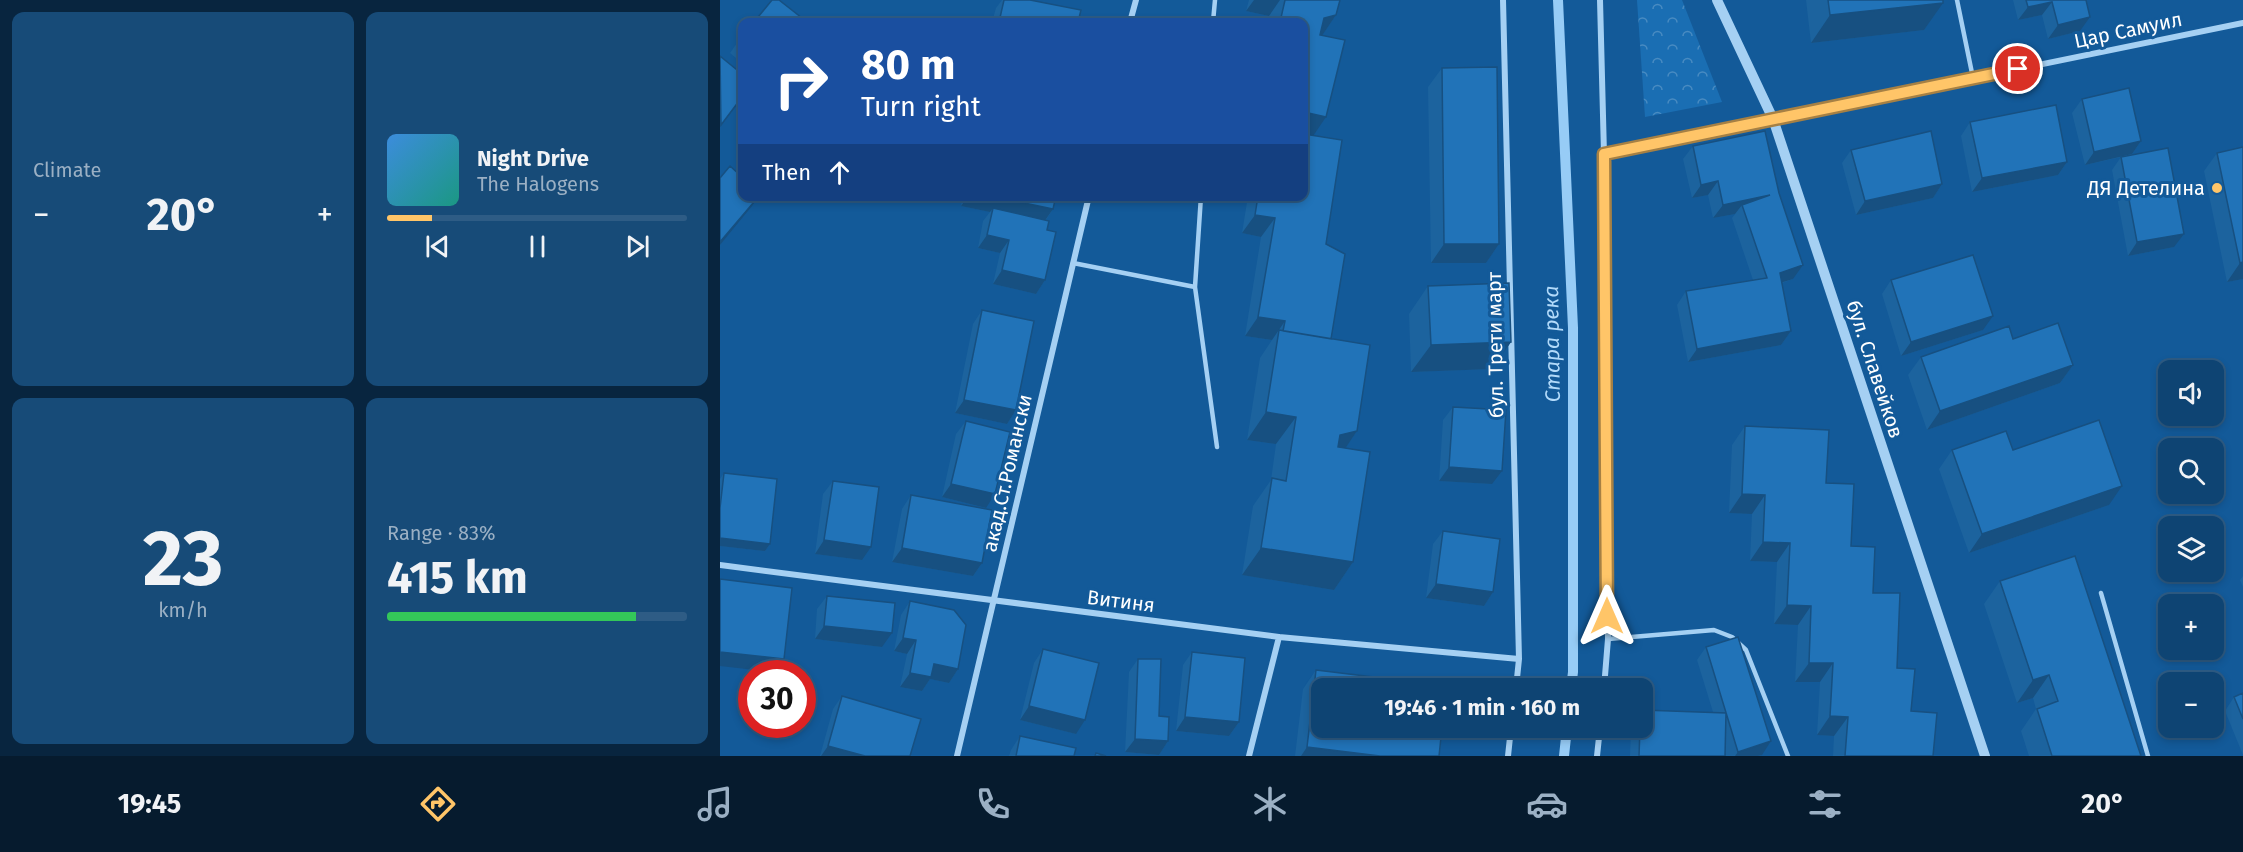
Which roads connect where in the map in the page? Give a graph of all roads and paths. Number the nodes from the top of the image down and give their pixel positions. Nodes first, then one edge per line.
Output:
1 (1136, 0) edge
2 (1213, 0) edge
3 (1503, 0) edge
4 (1600, 0) edge
5 (1717, 0) edge
6 (1957, 0) edge
7 (1131, 18) edge
8 (1213, 18) edge
9 (2243, 23) edge
10 (1973, 78) junction
11 (1773, 119) junction
12 (1604, 154) junction
13 (1088, 201) edge
14 (1201, 201) edge
15 (1073, 263) junction
16 (1195, 287) junction
17 (1217, 447) dead end
18 (720, 565) edge
19 (2101, 593) dead end
20 (994, 601) junction
21 (1279, 637) junction
22 (1608, 639) junction
23 (1519, 659) junction
24 (1517, 678) edge
25 (1605, 678) edge
26 (1510, 738) edge
27 (1599, 738) edge
28 (957, 756) edge
29 (1250, 756) edge
30 (1508, 756) edge
31 (1597, 756) edge
32 (1788, 756) edge
33 (1985, 756) edge
34 (2148, 756) edge

1 - 7 street
2 - 8 lane
3 - 23 street, бул. Трети март
4 - 12 street
5 - 11 street, бул. Славейков
6 - 10 lane
9 - 10 street, Цар Самуил
10 - 11 street, Цар Самуил
11 - 12 street, Цар Самуил
11 - 33 street, бул. Славейков
12 - 22 street
13 - 15 street, акад.Ст.Романски
14 - 16 lane
15 - 16 lane
15 - 20 street, акад.Ст.Романски
16 - 17 lane
18 - 20 street, Витиня
19 - 34 lane
20 - 21 street, Витиня
20 - 28 street, акад.Ст.Романски
21 - 23 street, Витиня
21 - 29 street
22 - 25 street
22 - 32 lane
23 - 24 street, бул. Трети март
26 - 30 street
27 - 31 street

